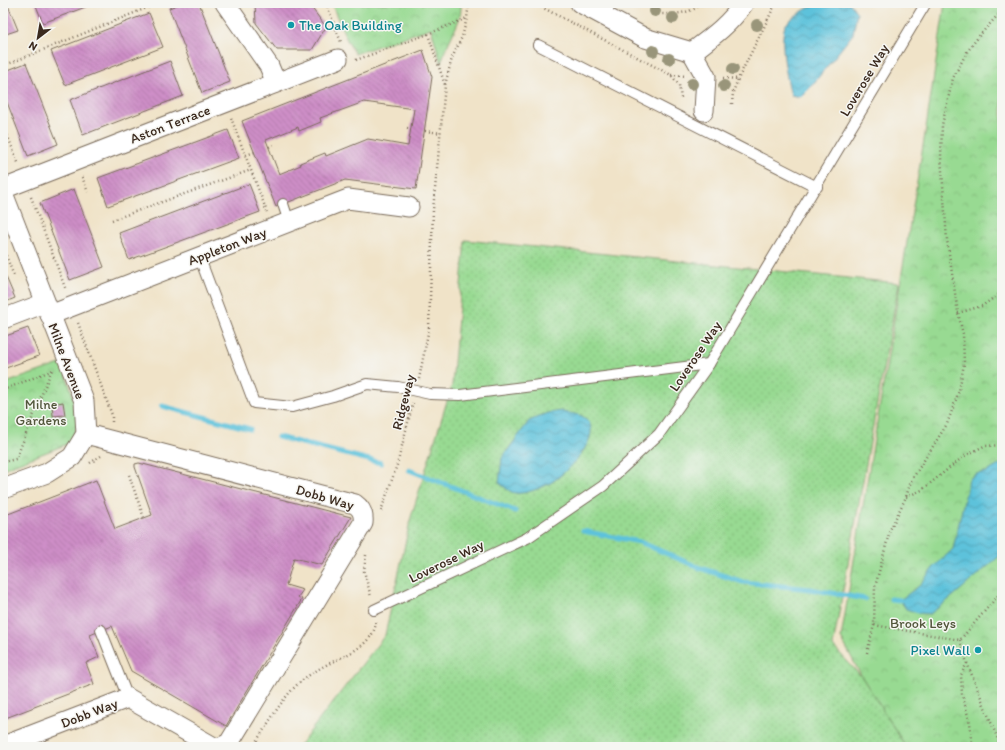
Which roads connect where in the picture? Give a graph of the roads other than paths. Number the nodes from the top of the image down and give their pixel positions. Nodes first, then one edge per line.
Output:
1 (225, 3) edge
2 (580, 3) edge
3 (744, 3) edge
4 (926, 3) edge
5 (608, 9) edge
6 (538, 45) dead end
7 (692, 52) junction
8 (344, 53) road end
9 (276, 83) junction
10 (704, 111) dead end
11 (817, 187) junction
12 (3, 189) edge
13 (3, 194) edge
14 (409, 207) dead end
15 (202, 264) dead end
16 (48, 309) junction
17 (3, 319) edge
18 (709, 364) junction
19 (86, 434) junction
20 (3, 489) edge
21 (374, 610) road end
22 (101, 630) dead end
23 (128, 698) junction
24 (3, 746) edge
25 (214, 747) edge
26 (221, 747) edge

1 - 9 street
2 - 5 street
3 - 7 street
4 - 11 lane, Loverose Way
5 - 7 street
6 - 11 lane
7 - 10 street
8 - 9 street, Aston Terrace
9 - 12 street, Aston Terrace
11 - 18 lane, Loverose Way
13 - 16 street, Milne Avenue
14 - 16 street, Appleton Way
15 - 18 lane
16 - 17 street, Appleton Way
16 - 19 street, Milne Avenue
18 - 21 lane, Loverose Way
19 - 20 street
19 - 26 street, Dobb Way
22 - 23 lane
23 - 24 street, Dobb Way
23 - 25 street, Dobb Way

